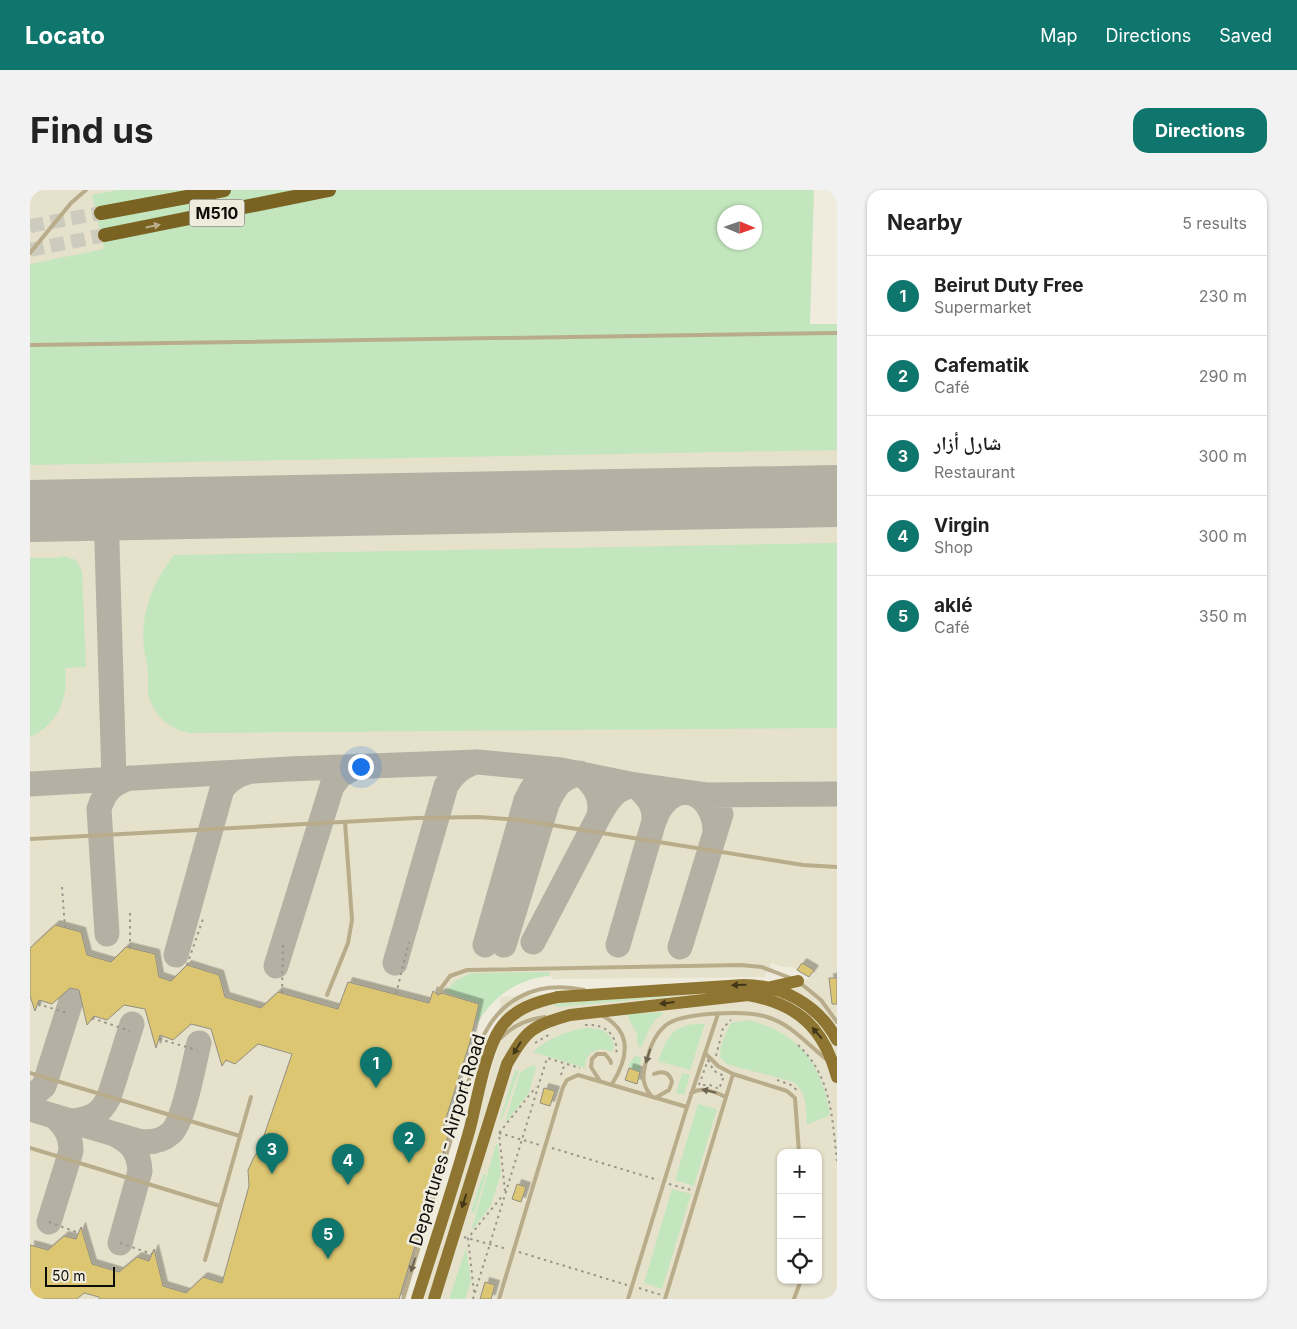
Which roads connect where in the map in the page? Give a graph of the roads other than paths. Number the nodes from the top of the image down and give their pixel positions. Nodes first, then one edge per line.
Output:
1 (86, 190) edge
2 (224, 190) edge
3 (329, 190) edge
4 (101, 213) tunnel mouth
5 (105, 235) tunnel mouth
6 (30, 253) edge
7 (837, 333) edge
8 (30, 345) edge
9 (345, 822) junction
10 (30, 839) edge
11 (837, 868) edge
12 (798, 981) junction
13 (771, 987) junction
14 (439, 991) dead end
15 (555, 992) junction
16 (326, 995) dead end
17 (590, 1012) junction
18 (718, 1014) junction
19 (570, 1015) junction
20 (837, 1022) edge
21 (837, 1040) edge
22 (705, 1053) junction
23 (611, 1064) dead end
24 (835, 1071) edge
25 (30, 1073) edge
26 (654, 1074) dead end
27 (733, 1074) junction
28 (600, 1081) junction
29 (612, 1084) junction
30 (691, 1093) junction
31 (654, 1097) junction
32 (726, 1097) junction
33 (251, 1098) dead end
34 (687, 1108) junction
35 (240, 1136) junction
36 (30, 1148) edge
37 (799, 1149) edge
38 (220, 1206) junction
39 (205, 1260) dead end
40 (800, 1284) edge
41 (664, 1297) edge
42 (403, 1299) edge
43 (416, 1299) edge
44 (434, 1299) edge
45 (499, 1299) edge
46 (628, 1299) edge
47 (794, 1299) edge

1 - 6 lane
2 - 4 highway, M510
5 -> 3 highway, M510
7 - 8 lane
9 - 10 lane
9 - 11 lane
9 - 16 lane
12 - 13 main road
12 - 14 lane
12 - 20 lane
13 -> 15 main road, Departures - Airport Road
13 - 21 main road, Departures - Airport Road
15 -> 42 lane
15 - 43 main road, Departures - Airport Road, bridge
17 - 19 main road
24 -> 17 main road
17 - 29 lane
18 - 22 lane
18 - 24 lane
18 -> 31 lane
19 - 43 lane
19 -> 44 main road
22 - 27 lane
22 - 30 lane
23 - 28 lane
25 - 35 lane
26 - 31 lane
27 - 32 lane
27 - 37 lane
28 - 29 lane
28 - 45 lane
29 - 31 lane
32 -> 30 lane
30 - 34 lane
31 - 34 lane
32 - 41 lane
33 - 35 lane
34 - 46 lane
35 - 38 lane
36 - 38 lane
38 - 39 lane
40 - 47 lane

